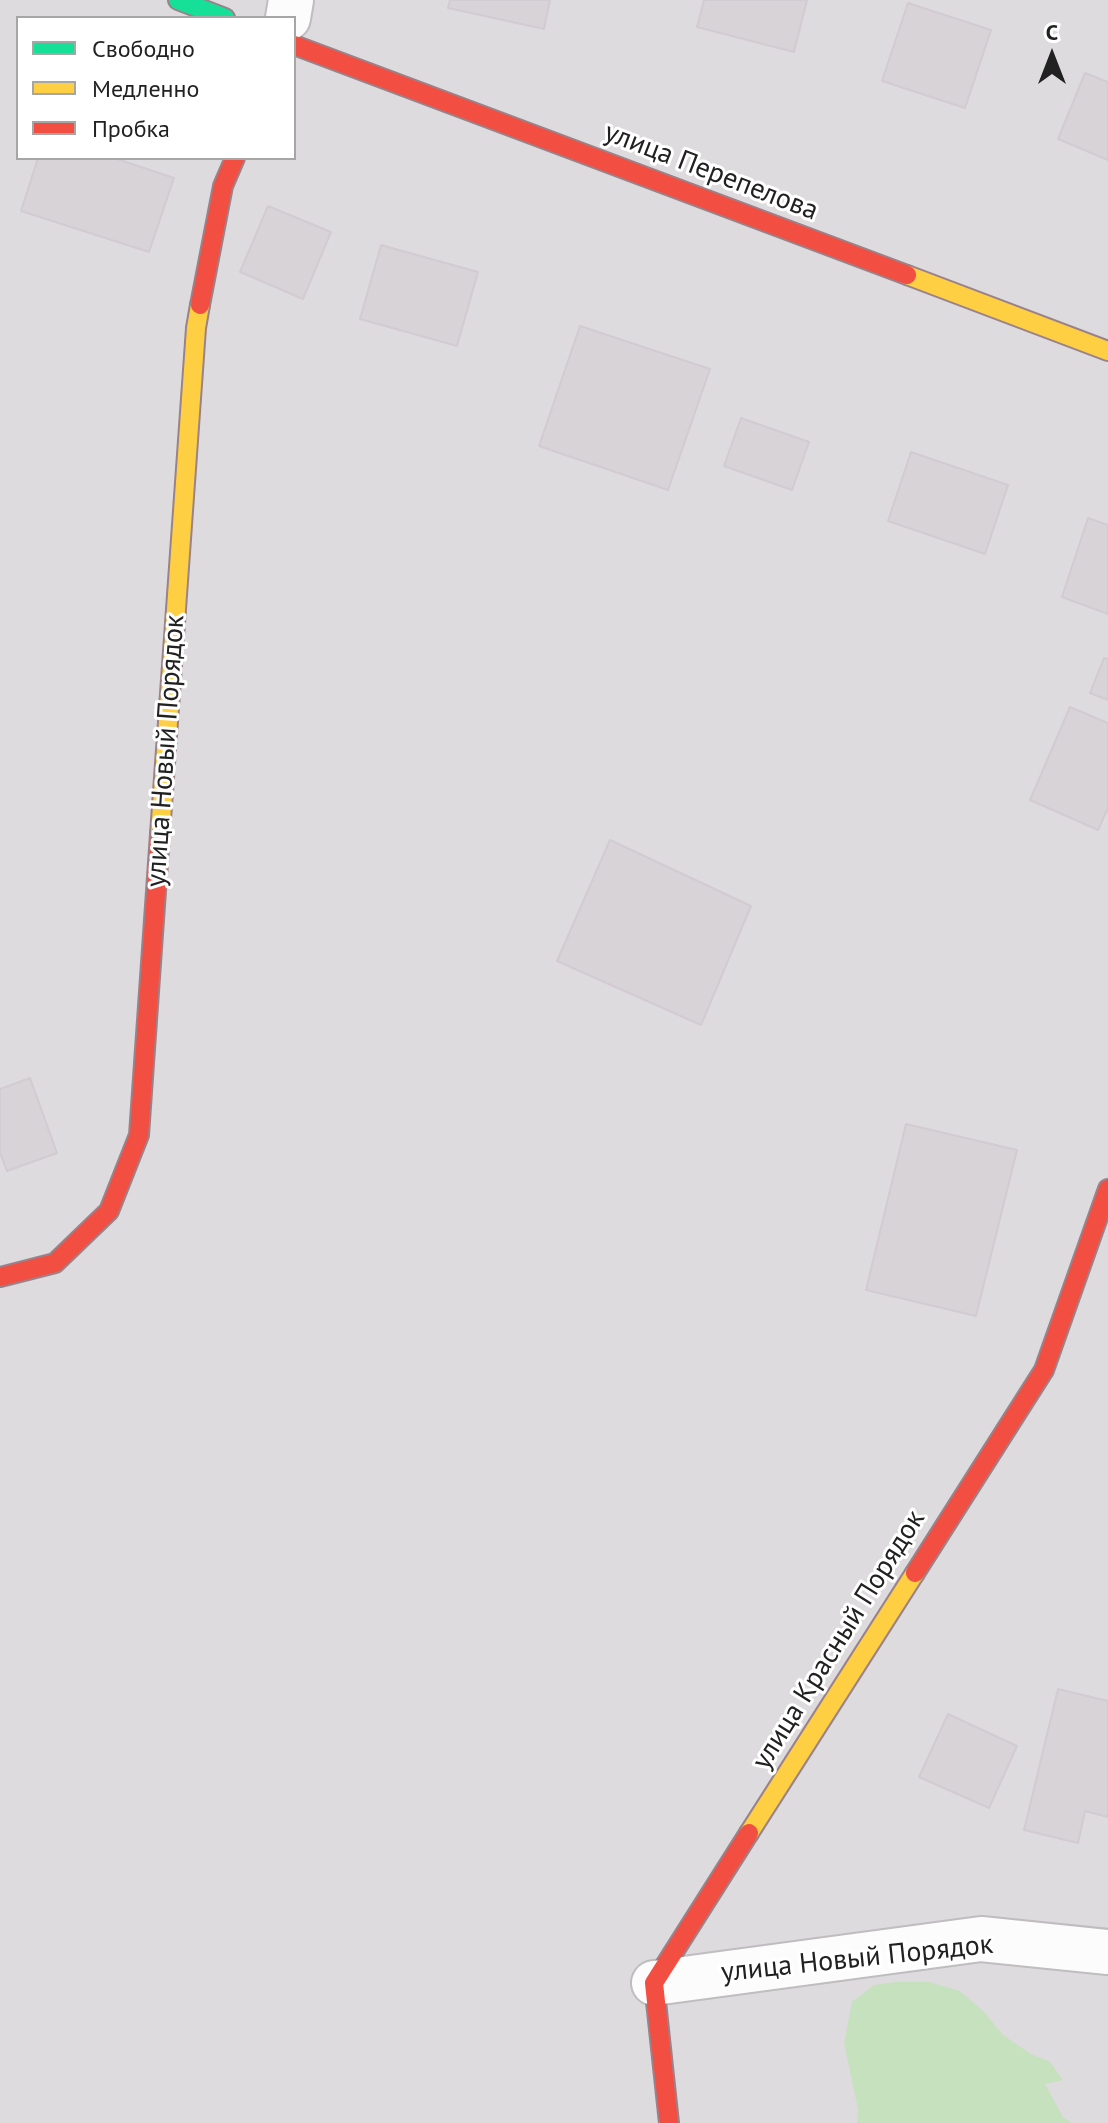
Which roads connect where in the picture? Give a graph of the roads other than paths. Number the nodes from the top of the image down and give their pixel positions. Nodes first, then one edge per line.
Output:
1 (178, 0) edge
2 (220, 16) edge
3 (296, 46) edge
4 (234, 160) edge
5 (1108, 351) edge
6 (1108, 1189) edge
7 (0, 1277) edge
8 (1108, 1952) edge
9 (654, 1983) junction
10 (669, 2123) edge

1 - 2 street
3 - 5 street, улица Перепелова
4 - 7 street, улица Новый Порядок
6 - 9 street, улица Красный Порядок
8 - 9 street, улица Новый Порядок
9 - 10 street

